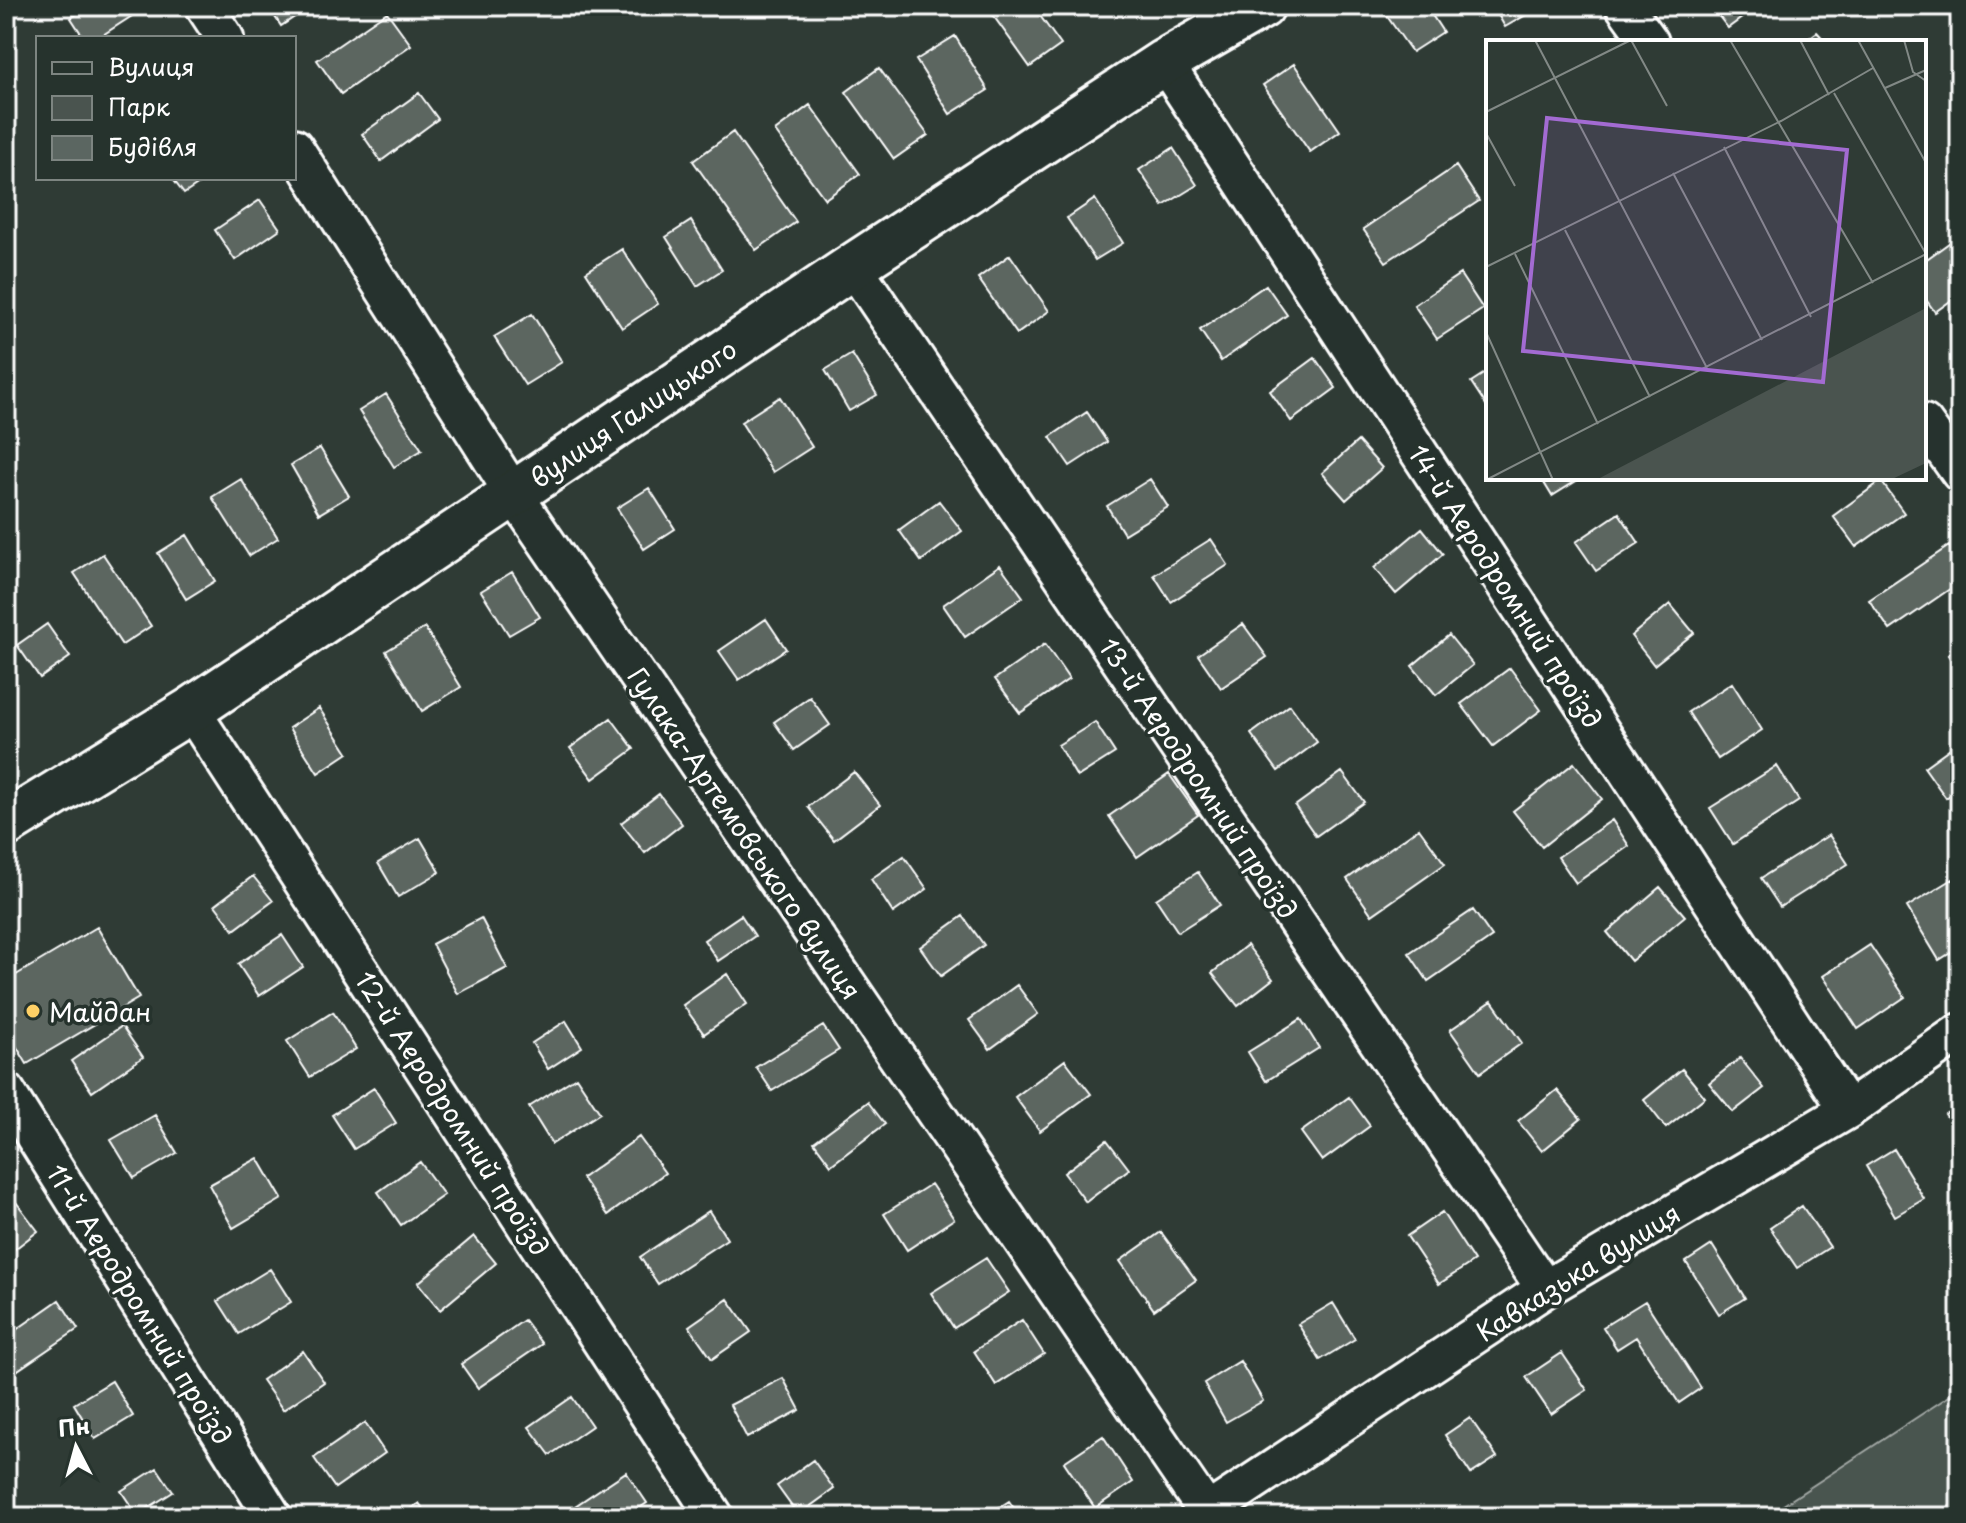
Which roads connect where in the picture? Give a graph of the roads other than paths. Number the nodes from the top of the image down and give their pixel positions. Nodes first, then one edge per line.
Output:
1 (204, 6) edge
2 (1262, 6) edge
3 (1624, 6) edge
4 (224, 36) edge
5 (1649, 40) edge
6 (1164, 62) junction
7 (296, 150) edge
8 (853, 266) junction
9 (1926, 426) edge
10 (1960, 473) edge
11 (513, 493) junction
12 (191, 710) junction
13 (6, 824) edge
14 (1960, 1032) edge
15 (6, 1091) edge
16 (1848, 1110) junction
17 (1545, 1289) junction
18 (1204, 1514) edge
19 (273, 1517) edge
20 (715, 1517) edge

1 - 4 street
2 - 6 street, вулиця Галицького
3 - 5 street
6 - 8 street, вулиця Галицького
6 - 16 street, 14-й Аеродромний проїзд
7 - 11 street, Гулака-Артемовського вулиця
8 - 11 street, вулиця Галицького
8 - 17 street, 13-й Аеродромний проїзд
9 - 10 street
11 - 12 street, вулиця Галицького
11 - 18 street, Гулака-Артемовського вулиця
12 - 13 street, вулиця Галицького
12 - 20 street, 12-й Аеродромний проїзд
14 - 16 street, Кавказька вулиця
15 - 19 street, 11-й Аеродромний проїзд
16 - 17 street, Кавказька вулиця
17 - 18 street, Кавказька вулиця

